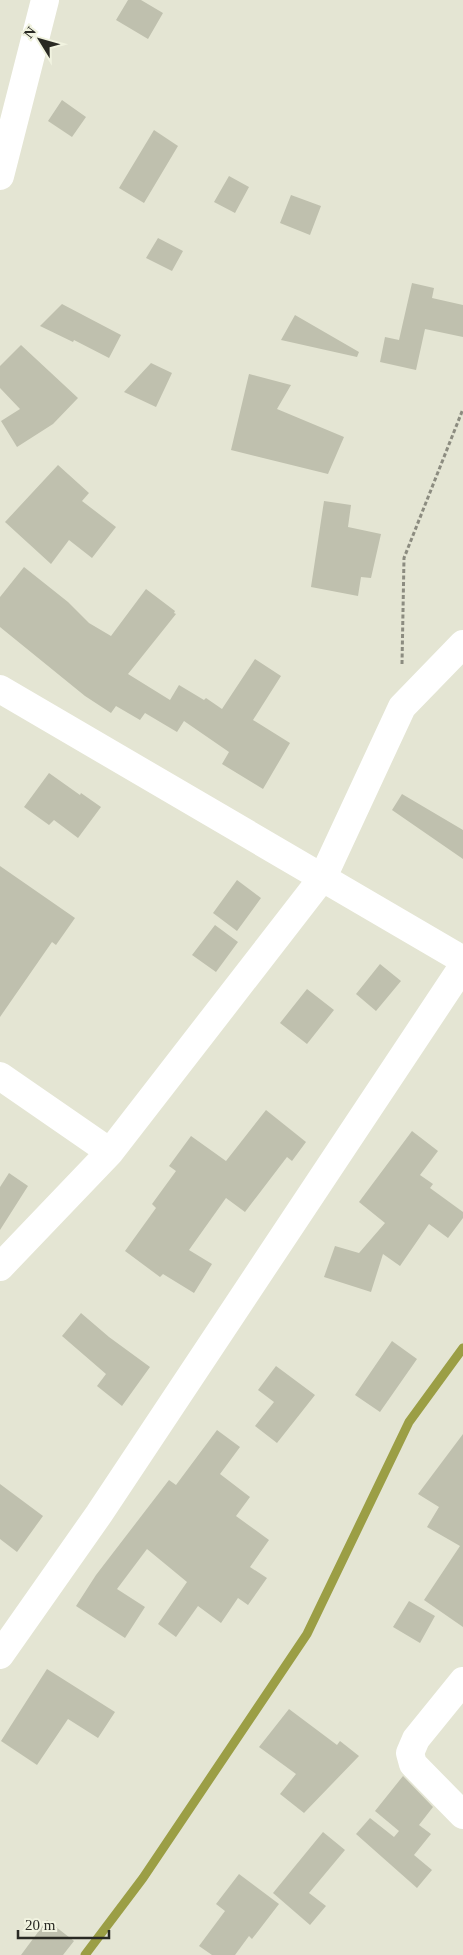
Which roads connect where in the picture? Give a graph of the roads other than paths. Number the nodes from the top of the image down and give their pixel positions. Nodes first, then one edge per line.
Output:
1 (45, 0) edge
2 (0, 176) edge
3 (463, 644) edge
4 (0, 689) edge
5 (323, 877) junction
6 (463, 960) edge
7 (463, 966) edge
8 (0, 1076) edge
9 (110, 1152) junction
10 (0, 1267) edge
11 (0, 1654) edge
12 (463, 1681) edge
13 (463, 1814) edge

1 - 2 street
3 - 5 street
4 - 5 street
5 - 6 street
5 - 9 street
7 - 11 street
8 - 9 street
9 - 10 street
12 - 13 street

